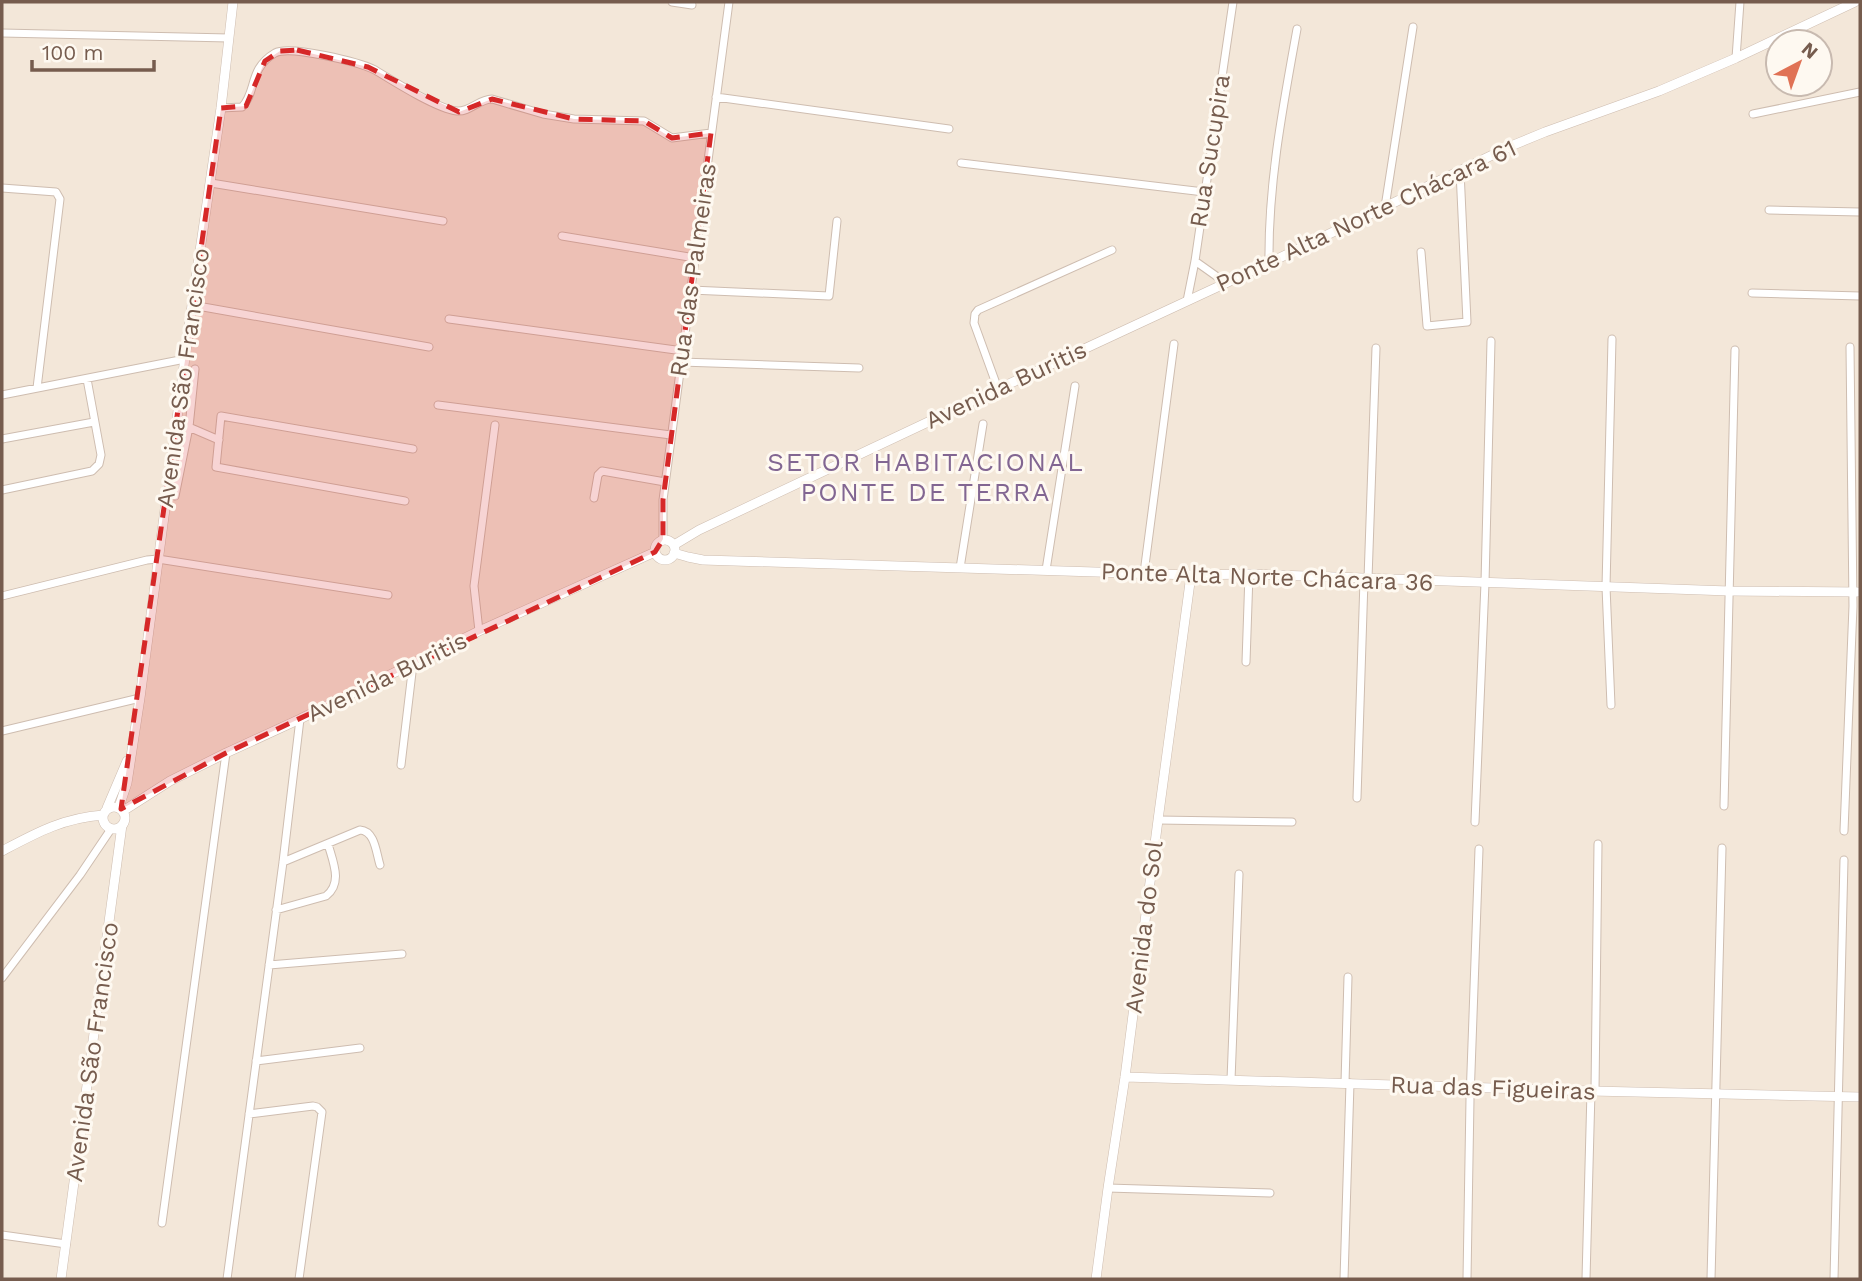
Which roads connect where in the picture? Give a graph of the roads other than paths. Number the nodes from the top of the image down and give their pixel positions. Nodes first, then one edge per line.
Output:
1 (233, 2) edge
2 (672, 2) edge
3 (729, 2) edge
4 (1233, 2) edge
5 (1740, 2) edge
6 (1855, 2) edge
7 (692, 5) dead end
8 (1413, 27) dead end
9 (1297, 29) dead end
10 (2, 33) edge
11 (229, 38) junction
12 (1736, 58) junction
13 (1860, 92) edge
14 (716, 97) junction
15 (221, 108) junction
16 (1753, 114) dead end
17 (949, 129) dead end
18 (712, 132) junction
19 (961, 163) dead end
20 (1460, 171) junction
21 (211, 183) junction
22 (2, 188) edge
23 (1204, 192) junction
24 (1385, 207) junction
25 (1769, 210) dead end
26 (1860, 212) edge
27 (443, 221) dead end
28 (837, 221) dead end
29 (562, 236) dead end
30 (1112, 250) dead end
31 (1421, 252) dead end
32 (695, 258) junction
33 (1195, 261) junction
34 (1269, 263) junction
35 (1226, 283) junction
36 (691, 290) junction
37 (1752, 293) dead end
38 (1860, 296) edge
39 (1187, 301) junction
40 (192, 305) junction
41 (449, 319) dead end
42 (1612, 339) dead end
43 (1491, 341) dead end
44 (1174, 344) dead end
45 (429, 347) dead end
46 (1850, 347) dead end
47 (1376, 348) dead end
48 (1735, 349) dead end
49 (682, 351) junction
50 (185, 359) junction
51 (681, 362) junction
52 (195, 369) dead end
53 (859, 369) dead end
54 (88, 379) junction
55 (1074, 386) dead end
56 (37, 388) junction
57 (998, 389) junction
58 (2, 395) edge
59 (438, 405) dead end
60 (94, 422) junction
61 (177, 422) junction
62 (983, 424) dead end
63 (495, 425) dead end
64 (189, 427) junction
65 (671, 435) junction
66 (2, 439) edge
67 (219, 440) junction
68 (413, 449) dead end
69 (665, 482) junction
70 (2, 490) edge
71 (175, 496) dead end
72 (594, 498) dead end
73 (405, 501) dead end
74 (663, 539) junction
75 (674, 549) junction
76 (655, 552) junction
77 (158, 559) junction
78 (960, 568) junction
79 (1046, 570) junction
80 (1144, 573) junction
81 (1191, 575) junction
82 (1249, 575) junction
83 (1366, 580) junction
84 (1485, 583) junction
85 (1606, 587) junction
86 (1729, 591) junction
87 (1856, 592) edge
88 (388, 595) dead end
89 (2, 596) edge
90 (479, 631) junction
91 (1246, 662) dead end
92 (413, 664) junction
93 (140, 698) junction
94 (1611, 705) dead end
95 (300, 719) junction
96 (2, 731) edge
97 (131, 753) junction
98 (226, 753) junction
99 (401, 765) dead end
100 (1357, 798) dead end
101 (1724, 806) dead end
102 (121, 809) junction
103 (105, 812) junction
104 (1158, 820) junction
105 (1292, 822) dead end
106 (1475, 822) dead end
107 (122, 825) junction
108 (111, 829) junction
109 (1844, 831) dead end
110 (328, 844) junction
111 (1598, 844) dead end
112 (1722, 848) dead end
113 (1479, 849) dead end
114 (2, 850) edge
115 (1844, 860) dead end
116 (283, 862) junction
117 (380, 865) dead end
118 (1239, 874) dead end
119 (276, 910) junction
120 (402, 954) dead end
121 (269, 965) junction
122 (1348, 977) dead end
123 (2, 978) edge
124 (360, 1048) dead end
125 (256, 1061) junction
126 (1125, 1077) junction
127 (1231, 1080) junction
128 (1348, 1083) junction
129 (1471, 1087) junction
130 (1593, 1091) junction
131 (1715, 1094) junction
132 (1839, 1096) junction
133 (1860, 1097) edge
134 (249, 1114) junction
135 (1108, 1188) junction
136 (1270, 1193) dead end
137 (162, 1223) dead end
138 (2, 1235) edge
139 (66, 1244) junction
140 (61, 1279) edge
141 (227, 1279) edge
142 (299, 1279) edge
143 (1096, 1279) edge
144 (1344, 1279) edge
145 (1467, 1279) edge
146 (1586, 1279) edge
147 (1711, 1279) edge
148 (1834, 1279) edge

1 - 11 street, Avenida São Francisco
2 - 7 street
3 - 14 street, Rua das Palmeiras
4 - 23 street, Rua Sucupira
5 - 12 street
6 - 12 street, Ponte Alta Norte Chácara 61
8 - 24 street
9 - 34 street
10 - 11 street
11 - 15 street, Avenida São Francisco
12 - 20 street, Ponte Alta Norte Chácara 61
13 - 16 street
14 - 17 street
14 - 18 street, Rua das Palmeiras
15 - 18 street
15 - 21 street, Avenida São Francisco
18 - 32 street, Rua das Palmeiras
19 - 23 street
20 - 24 street, Ponte Alta Norte Chácara 61
20 - 31 street
21 - 27 street
21 - 40 street, Avenida São Francisco
22 - 56 street
23 - 33 street, Rua Sucupira
24 - 34 street, Ponte Alta Norte Chácara 61
25 - 26 street
28 - 36 street
29 - 32 street
30 - 57 street
32 - 36 street, Rua das Palmeiras
33 - 35 street
33 - 39 street, Rua Sucupira
34 - 35 street, Ponte Alta Norte Chácara 61
35 - 39 street, Ponte Alta Norte Chácara 61
36 - 49 street, Rua das Palmeiras
37 - 38 street
39 - 57 street, Avenida Buritis
40 - 45 street
40 - 50 street, Avenida São Francisco
41 - 49 street
42 - 85 street
43 - 84 street
44 - 80 street
46 - 87 street
47 - 83 street
48 - 86 street
49 - 51 street, Rua das Palmeiras
50 - 54 street
50 - 61 street, Avenida São Francisco
51 - 53 street
51 - 65 street, Rua das Palmeiras
52 - 64 street
54 - 56 street
54 - 60 street
55 - 79 street
56 - 58 street
57 - 75 street, Avenida Buritis
59 - 65 street
60 - 66 street
60 - 70 street
61 - 64 street
61 - 77 street, Avenida São Francisco
62 - 78 street
63 - 90 street
64 - 67 street
64 - 71 street
65 - 69 street, Rua das Palmeiras
67 - 68 street
67 - 73 street
69 - 72 street
69 - 74 street, Rua das Palmeiras
74 - 75 street
74 - 76 street
75 - 76 street
75 - 78 street, Ponte Alta Norte Chácara 36
76 - 90 street, Avenida Buritis
77 - 88 street
77 - 89 street
77 - 93 street, Avenida São Francisco
78 - 79 street, Ponte Alta Norte Chácara 36
79 - 80 street, Ponte Alta Norte Chácara 36
80 - 81 street, Ponte Alta Norte Chácara 36
81 - 82 street, Ponte Alta Norte Chácara 36
81 - 104 street, Avenida do Sol
82 - 83 street, Ponte Alta Norte Chácara 36
82 - 91 street
83 - 84 street, Ponte Alta Norte Chácara 36
83 - 100 street
84 - 85 street, Ponte Alta Norte Chácara 36
84 - 106 street
85 - 86 street, Ponte Alta Norte Chácara 36
85 - 94 street
86 - 87 street, Ponte Alta Norte Chácara 36
86 - 101 street
87 - 109 street
90 - 92 street, Avenida Buritis
92 - 95 street, Avenida Buritis
92 - 99 street
93 - 96 street
93 - 97 street, Avenida São Francisco
95 - 98 street, Avenida Buritis
95 - 116 street
97 - 102 street, Avenida São Francisco
97 - 103 street, Avenida São Francisco
98 - 102 street, Avenida Buritis
98 - 137 street
102 - 103 street
102 - 107 street
103 - 108 street
103 - 114 street
104 - 105 street
104 - 126 street, Avenida do Sol
107 - 108 street
107 - 139 street, Avenida São Francisco
108 - 123 street
110 - 116 street
110 - 117 street
110 - 119 street
111 - 130 street
112 - 131 street
113 - 129 street
115 - 132 street
116 - 119 street
118 - 127 street
119 - 121 street
120 - 121 street
121 - 125 street
122 - 128 street
124 - 125 street
125 - 134 street
126 - 127 street, Rua das Figueiras
126 - 135 street, Avenida do Sol
127 - 128 street, Rua das Figueiras
128 - 129 street, Rua das Figueiras
128 - 144 street
129 - 130 street, Rua das Figueiras
129 - 145 street
130 - 131 street, Rua das Figueiras
130 - 146 street
131 - 132 street, Rua das Figueiras
131 - 147 street
132 - 133 street, Rua das Figueiras
132 - 148 street
134 - 141 street
134 - 142 street
135 - 136 street
135 - 143 street, Avenida do Sol
138 - 139 street
139 - 140 street, Avenida São Francisco

